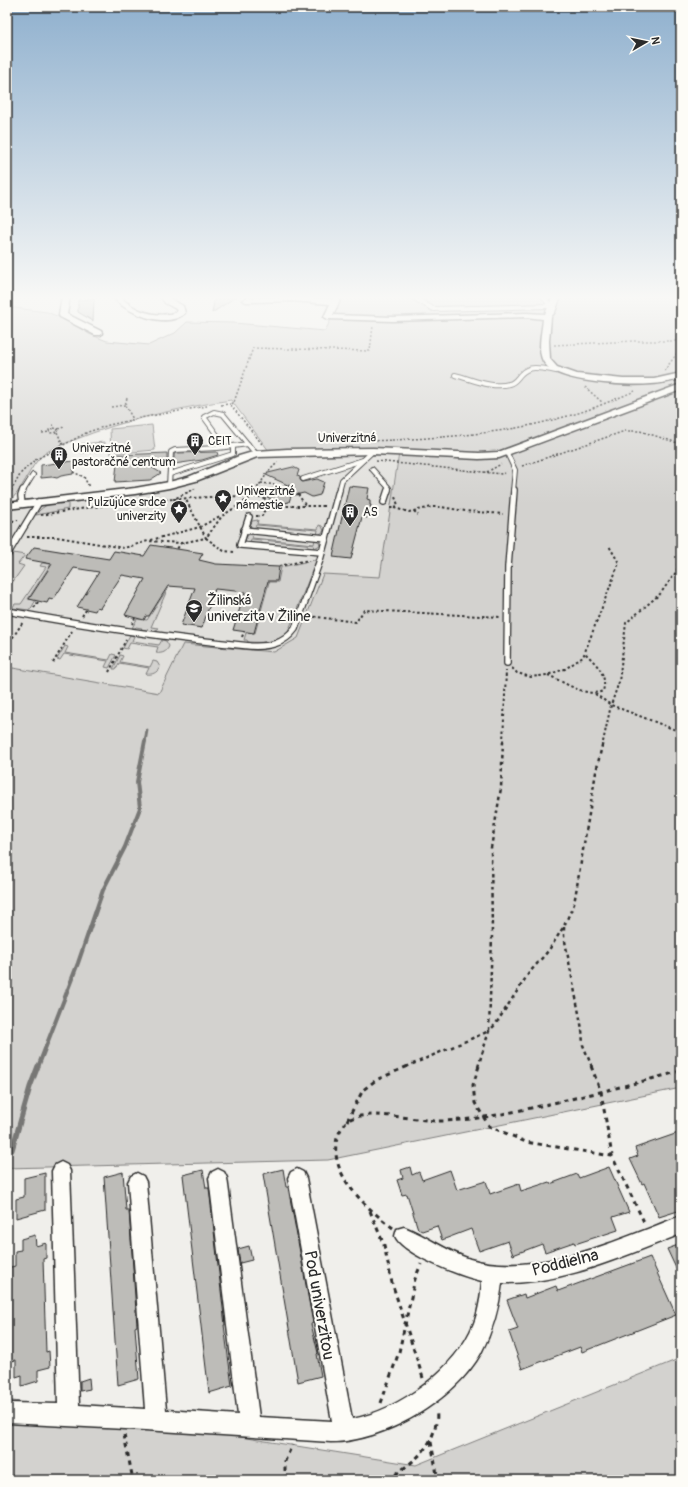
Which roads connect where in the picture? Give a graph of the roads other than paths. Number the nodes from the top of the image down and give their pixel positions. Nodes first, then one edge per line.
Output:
1 (550, 365) edge
2 (556, 371) junction
3 (455, 375) dead end
4 (681, 376) edge
5 (681, 387) edge
6 (248, 444) junction
7 (225, 446) junction
8 (232, 446) junction
9 (372, 446) junction
10 (256, 454) junction
11 (508, 456) junction
12 (364, 460) junction
13 (372, 469) dead end
14 (170, 474) junction
15 (33, 475) dead end
16 (303, 479) dead end
17 (169, 485) junction
18 (39, 502) junction
19 (384, 502) dead end
20 (22, 504) junction
21 (7, 506) edge
22 (249, 517) road end
23 (244, 530) junction
24 (326, 538) junction
25 (322, 552) junction
26 (7, 555) edge
27 (7, 611) edge
28 (507, 663) road end
29 (61, 1171) dead end
30 (218, 1178) dead end
31 (297, 1178) dead end
32 (137, 1182) dead end
33 (681, 1225) edge
34 (404, 1236) road end
35 (493, 1273) junction
36 (7, 1413) edge
37 (68, 1415) junction
38 (156, 1420) junction
39 (250, 1427) junction
40 (344, 1432) junction

1 - 2 street
2 - 3 lane
2 - 4 street
5 - 11 street, Univerzitná
6 - 7 lane
6 - 8 lane
6 - 10 lane
7 - 8 lane
7 - 14 lane
8 - 14 lane
9 - 10 street, Univerzitná
9 - 11 street, Univerzitná
9 - 12 lane
10 - 17 street, Univerzitná
11 - 28 lane
12 - 16 lane
12 - 24 lane
13 - 19 lane
14 - 17 lane
15 - 20 lane
17 - 18 street, Univerzitná
18 - 20 street, Univerzitná
18 - 26 lane
20 - 21 street, Univerzitná
22 - 23 lane
23 - 24 lane
23 - 25 lane
24 - 25 lane
25 - 27 lane
29 - 37 street
30 - 39 street
31 - 40 street, Pod univerzitou
32 - 38 street
33 - 35 street, Poddielna
34 - 35 street, Poddielna
35 - 40 street
36 - 37 street
37 - 38 street
38 - 39 street
39 - 40 street

